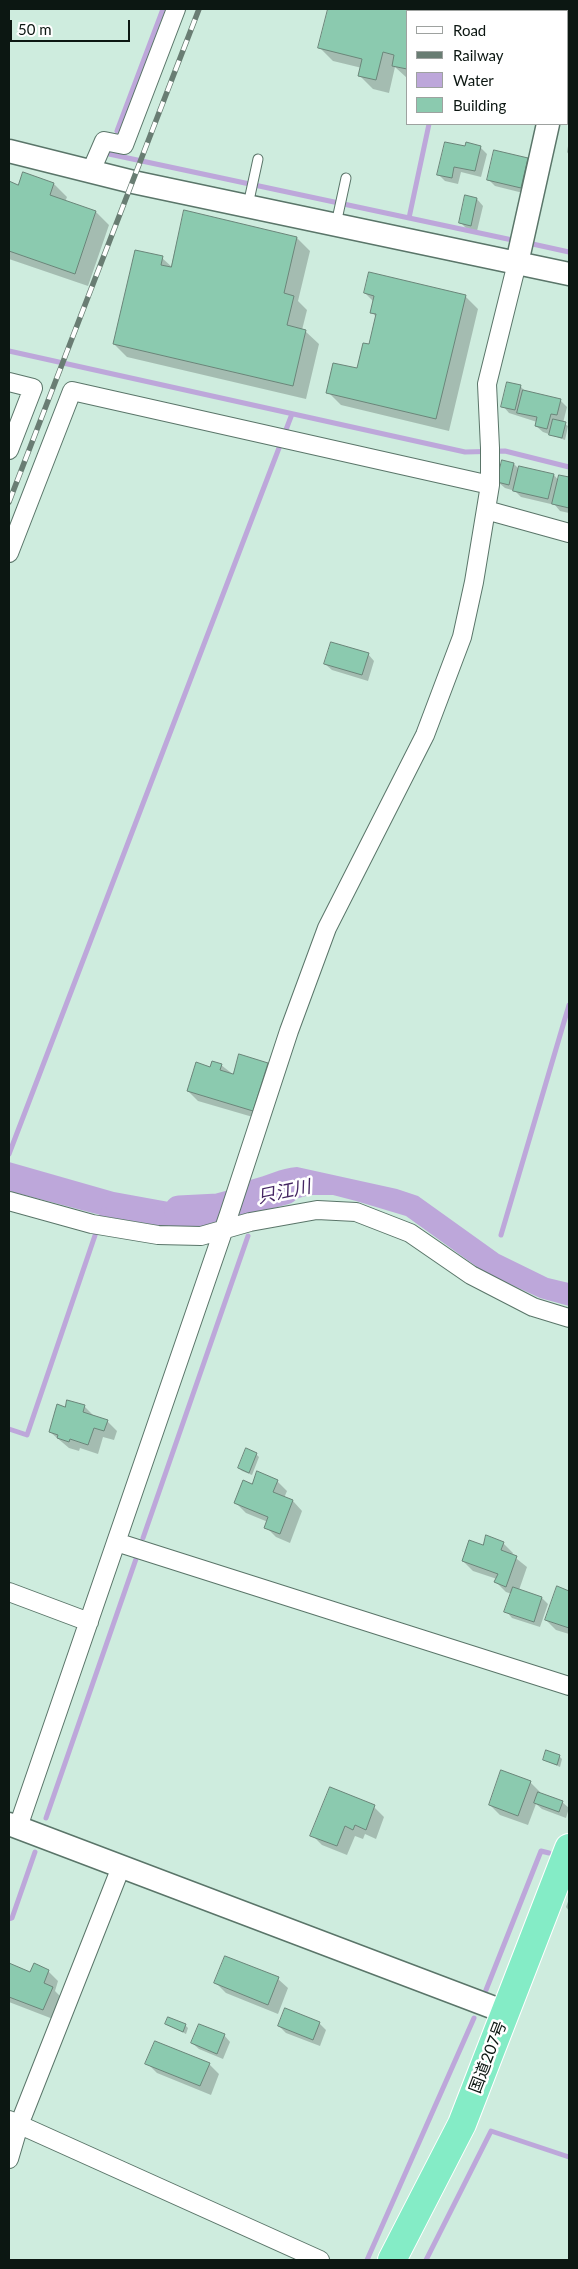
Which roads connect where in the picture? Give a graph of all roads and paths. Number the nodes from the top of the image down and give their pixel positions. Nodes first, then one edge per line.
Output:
1 (176, 9) edge
2 (548, 125) edge
3 (9, 151) edge
4 (258, 159) dead end
5 (91, 171) junction
6 (346, 178) dead end
7 (249, 199) junction
8 (337, 218) junction
9 (520, 249) junction
10 (569, 274) edge
11 (9, 382) edge
12 (9, 450) edge
13 (490, 484) junction
14 (486, 510) junction
15 (569, 533) edge
16 (9, 553) edge
17 (9, 1201) edge
18 (226, 1222) junction
19 (569, 1318) edge
20 (116, 1542) junction
21 (9, 1592) edge
22 (89, 1622) junction
23 (569, 1686) edge
24 (14, 1826) edge
25 (566, 1865) edge
26 (121, 1868) junction
27 (505, 2012) junction
28 (14, 2123) edge
29 (9, 2159) edge
30 (320, 2260) edge
31 (392, 2260) edge

1 - 5 street
2 - 9 street
3 - 5 street
4 - 7 lane
5 - 7 street
6 - 8 lane
7 - 8 street
8 - 9 street
9 - 10 street
9 - 13 street
11 - 12 street
13 - 14 street
13 - 16 street
14 - 15 street
14 - 18 street
17 - 18 street
18 - 19 street
18 - 20 street
20 - 22 street
20 - 23 street
21 - 22 street
22 - 24 street
24 - 26 street
25 - 27 highway, 国道207号
26 - 27 street
26 - 28 street
27 - 31 highway, 国道207号
28 - 29 street
28 - 30 street

